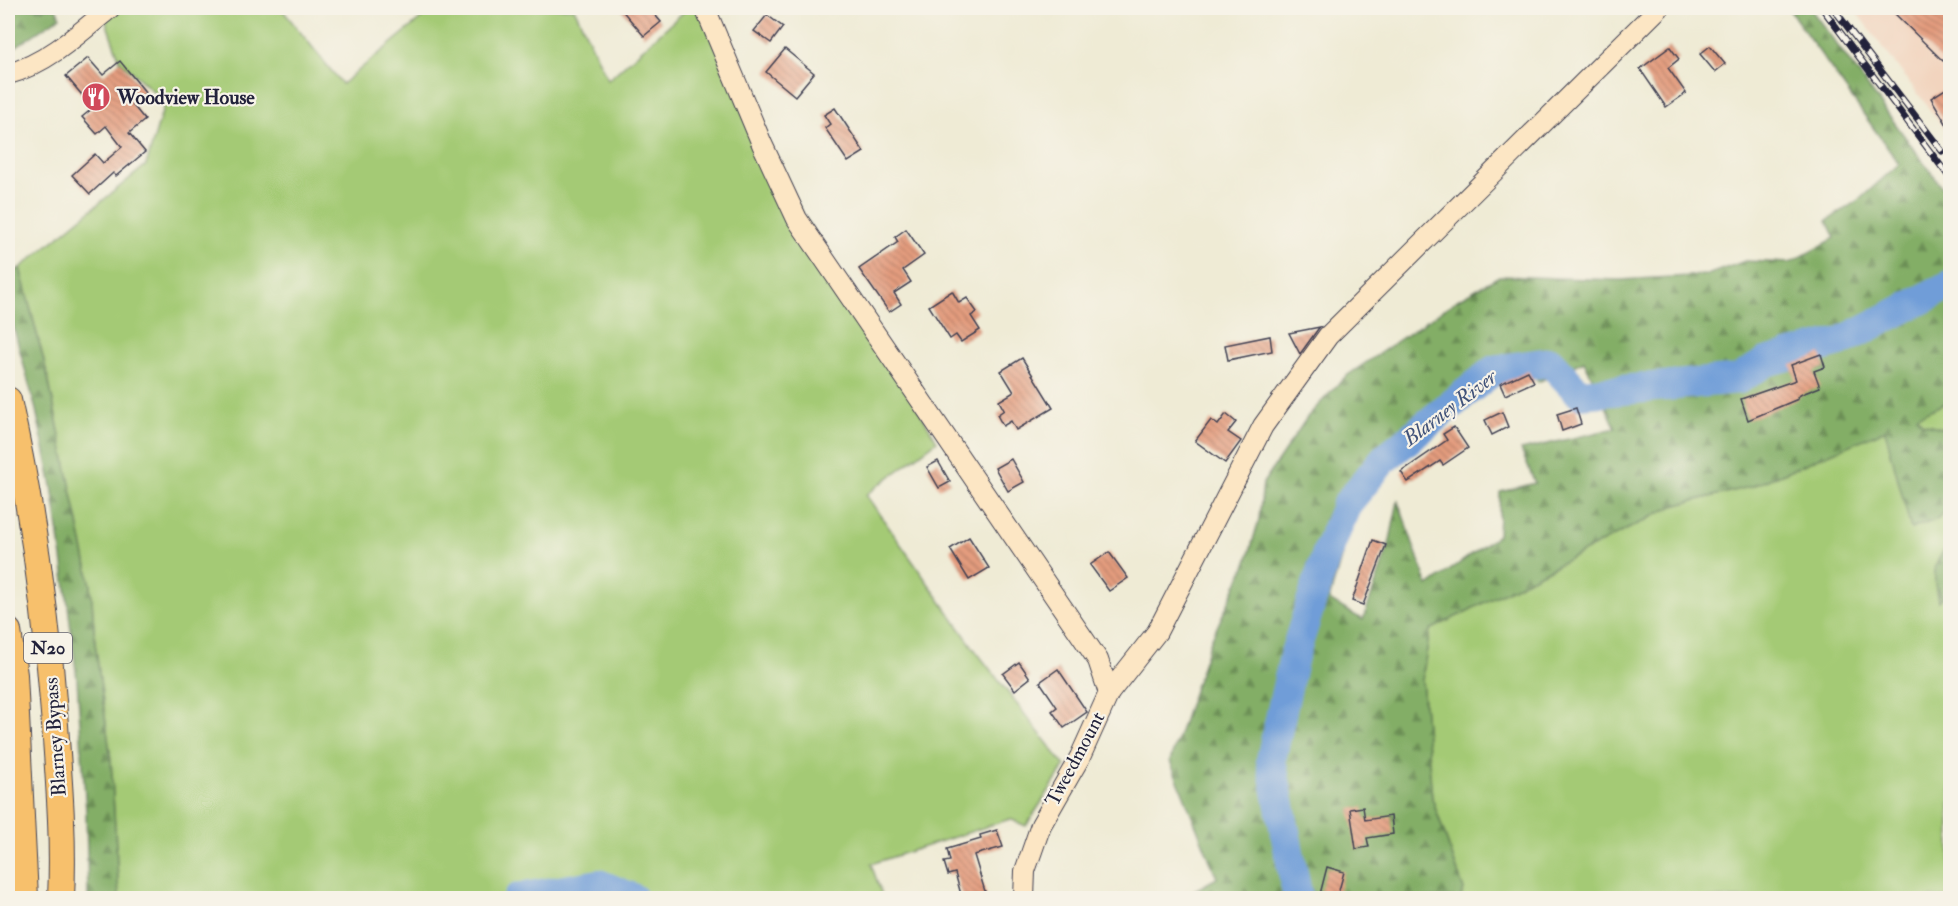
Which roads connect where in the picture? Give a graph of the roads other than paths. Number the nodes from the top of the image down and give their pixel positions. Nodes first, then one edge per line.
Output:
1 (110, 8) edge
2 (705, 8) edge
3 (1659, 8) edge
4 (8, 74) edge
5 (8, 400) edge
6 (8, 631) edge
7 (1109, 693) junction
8 (25, 898) edge
9 (61, 898) edge
10 (1024, 898) edge

1 - 4 street
2 - 7 street
3 - 7 street, Tweedmount
5 - 9 highway, Blarney Bypass / N20
6 - 8 highway, Blarney Bypass / N20
7 - 10 street, Tweedmount

